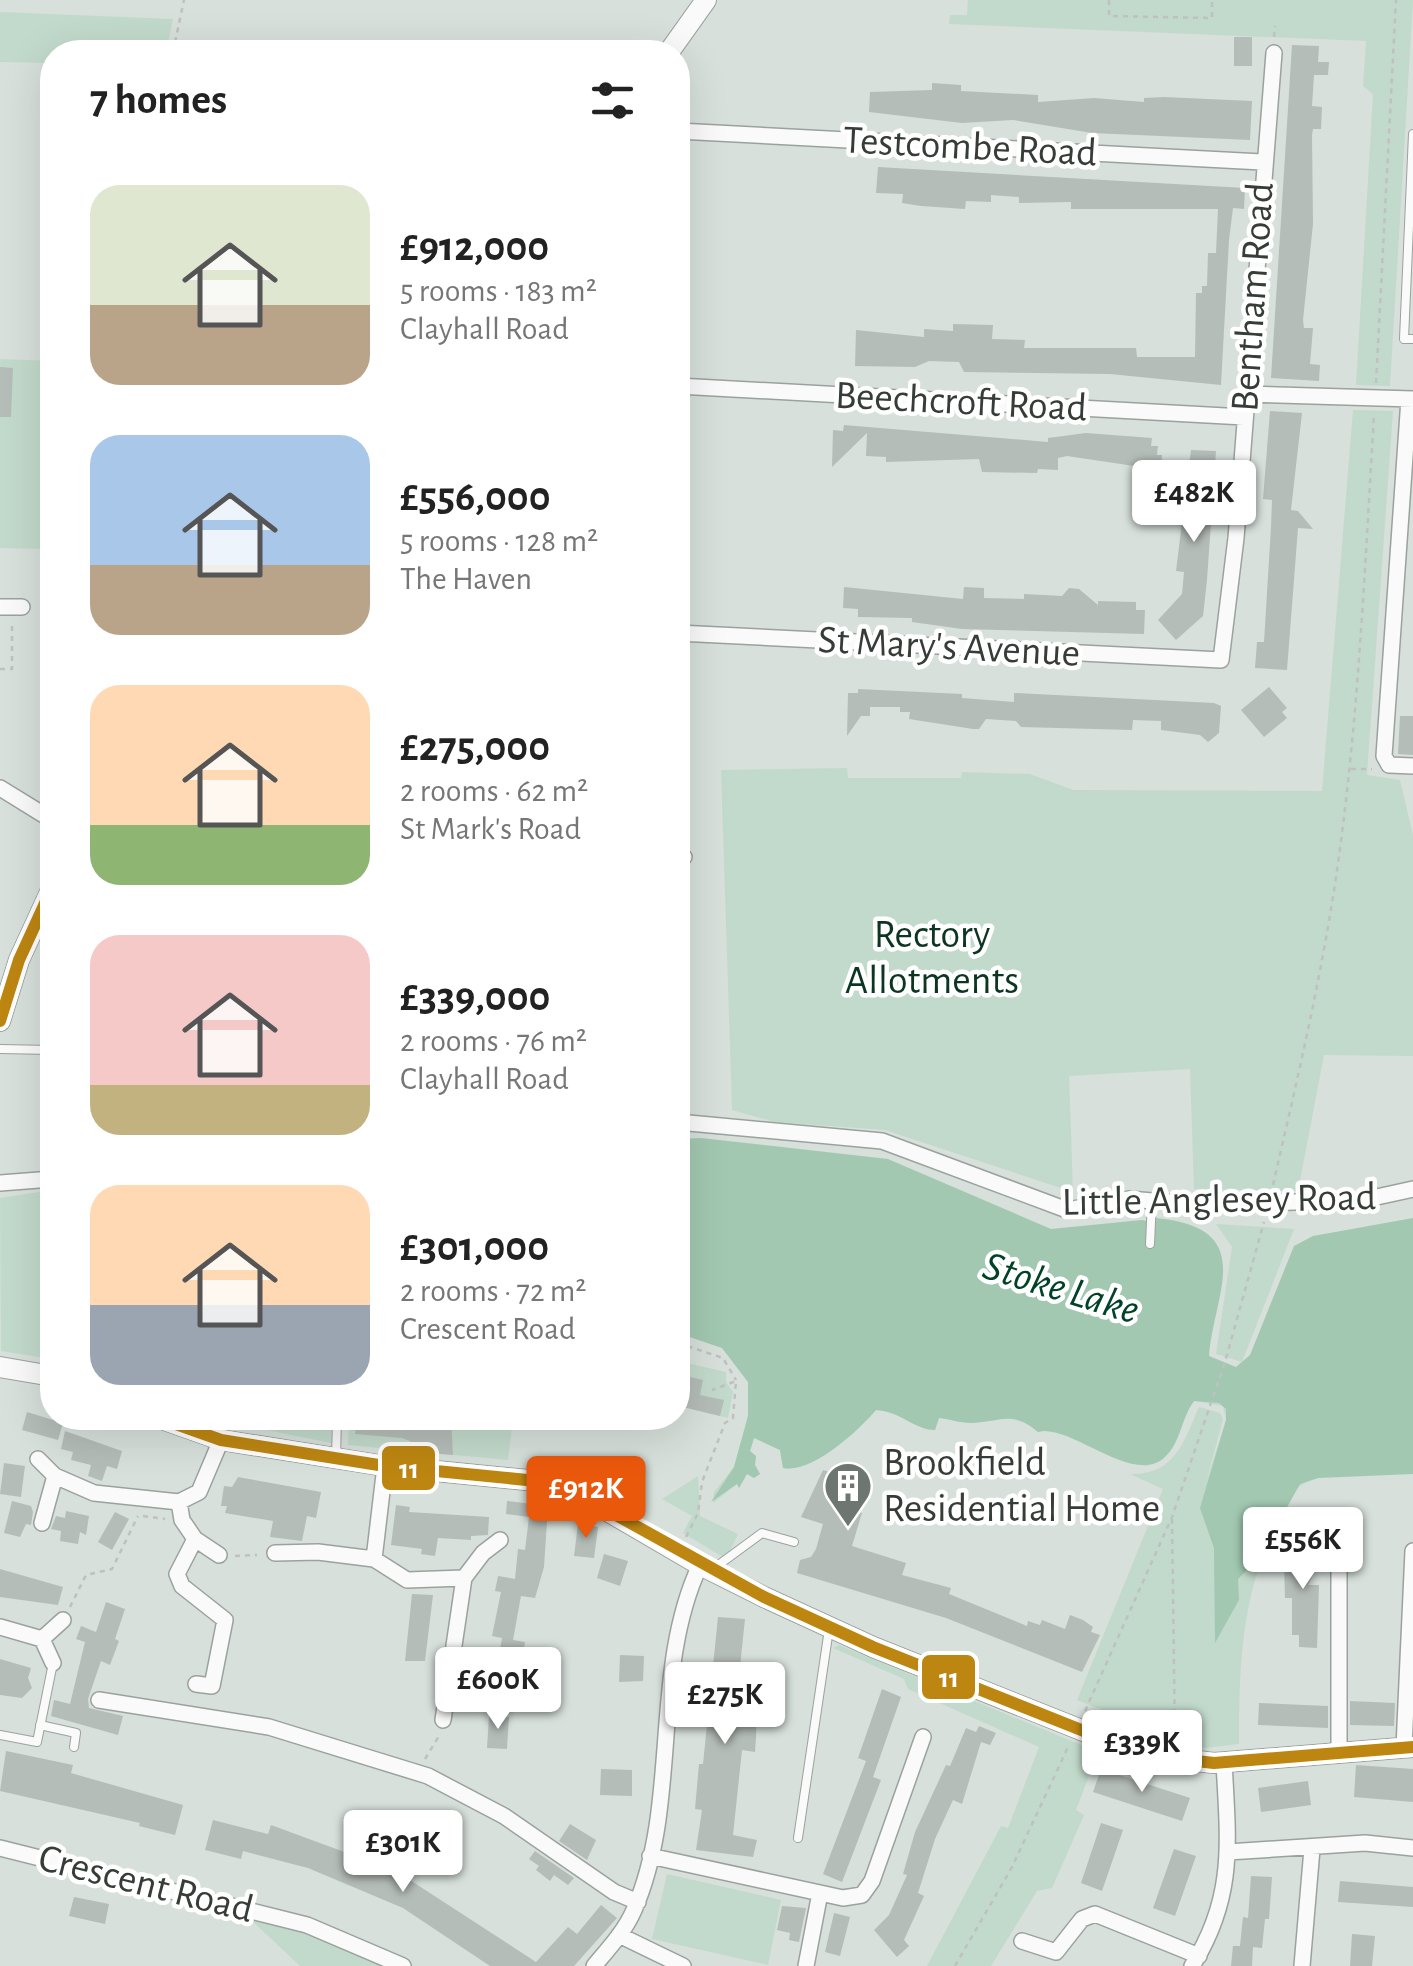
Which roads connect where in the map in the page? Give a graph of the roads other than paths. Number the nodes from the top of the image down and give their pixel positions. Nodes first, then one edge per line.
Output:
1 (706, 0) edge
2 (678, 40) edge
3 (1274, 53) dead end
4 (690, 132) edge
5 (1413, 134) edge
6 (1262, 162) junction
7 (1413, 339) edge
8 (690, 387) edge
9 (1246, 394) junction
10 (1411, 399) edge
11 (1244, 417) junction
12 (690, 634) edge
13 (1221, 660) joint
14 (1413, 766) edge
15 (0, 788) edge
16 (40, 813) edge
17 (40, 908) edge
18 (10, 958) edge
19 (0, 1022) edge
20 (0, 1049) edge
21 (40, 1050) edge
22 (690, 1123) edge
23 (40, 1180) edge
24 (0, 1182) edge
25 (1413, 1189) edge
26 (1152, 1200) junction
27 (1150, 1244) dead end
28 (0, 1367) edge
29 (40, 1374) edge
30 (193, 1430) edge
31 (337, 1430) edge
32 (221, 1440) junction
33 (38, 1459) dead end
34 (336, 1460) junction
35 (386, 1466) junction
36 (55, 1476) junction
37 (178, 1502) junction
38 (42, 1522) dead end
39 (195, 1539) junction
40 (500, 1540) dead end
41 (794, 1542) dead end
42 (1412, 1552) edge
43 (275, 1553) road end
44 (219, 1555) road end
45 (374, 1560) junction
46 (1339, 1566) dead end
47 (705, 1568) junction
48 (464, 1578) junction
49 (63, 1620) road end
50 (0, 1627) edge
51 (829, 1627) junction
52 (42, 1639) junction
53 (53, 1663) joint
54 (196, 1684) dead end
55 (99, 1700) dead end
56 (442, 1720) road end
57 (40, 1725) junction
58 (0, 1735) edge
59 (924, 1737) dead end
60 (74, 1747) dead end
61 (1409, 1747) edge
62 (1339, 1750) junction
63 (1224, 1762) junction
64 (798, 1838) dead end
65 (0, 1848) edge
66 (1413, 1848) edge
67 (1312, 1849) junction
68 (1228, 1852) junction
69 (650, 1856) junction
70 (820, 1893) junction
71 (638, 1902) junction
72 (620, 1935) junction
73 (1022, 1940) dead end
74 (1196, 1961) edge
75 (403, 1966) edge
76 (594, 1966) edge
77 (683, 1966) edge
78 (806, 1966) edge
79 (1302, 1966) edge

1 - 2 street
3 - 6 street, Bentham Road
4 - 6 street, Testcombe Road
5 - 7 lane
6 - 9 street, Bentham Road
8 - 11 street, Beechcroft Road
9 - 10 street
9 - 11 street, Bentham Road
10 - 14 street
11 - 13 street, Bentham Road
12 - 13 street, St Mary's Avenue
15 - 16 street
17 - 18 street
18 - 19 street
20 - 21 lane
22 - 26 street, Little Anglesey Road
23 - 24 street
25 - 26 street, Little Anglesey Road
26 - 27 lane
28 - 29 street
30 - 32 street
31 - 34 lane
32 - 34 street
32 - 37 street
33 - 36 street
34 - 35 street
35 - 45 street
35 - 47 street
36 - 37 street
36 - 38 street
37 - 39 street
39 - 44 street
39 - 54 street
40 - 48 street
41 - 47 lane
42 - 61 street
43 - 45 street
45 - 48 street
46 - 62 street
47 - 51 street
47 - 69 street
48 - 56 street
49 - 52 street
50 - 52 street
51 - 63 street
51 - 64 lane
52 - 53 street
53 - 57 lane
55 - 71 street
57 - 58 lane
57 - 60 lane
59 - 70 street
61 - 62 street
62 - 63 street
63 - 68 street
65 - 75 street, Crescent Road
66 - 67 street
67 - 68 street
67 - 79 street
68 - 74 street
69 - 70 street
69 - 71 street
70 - 78 street
71 - 72 street
72 - 76 street
72 - 77 street
73 - 74 street

